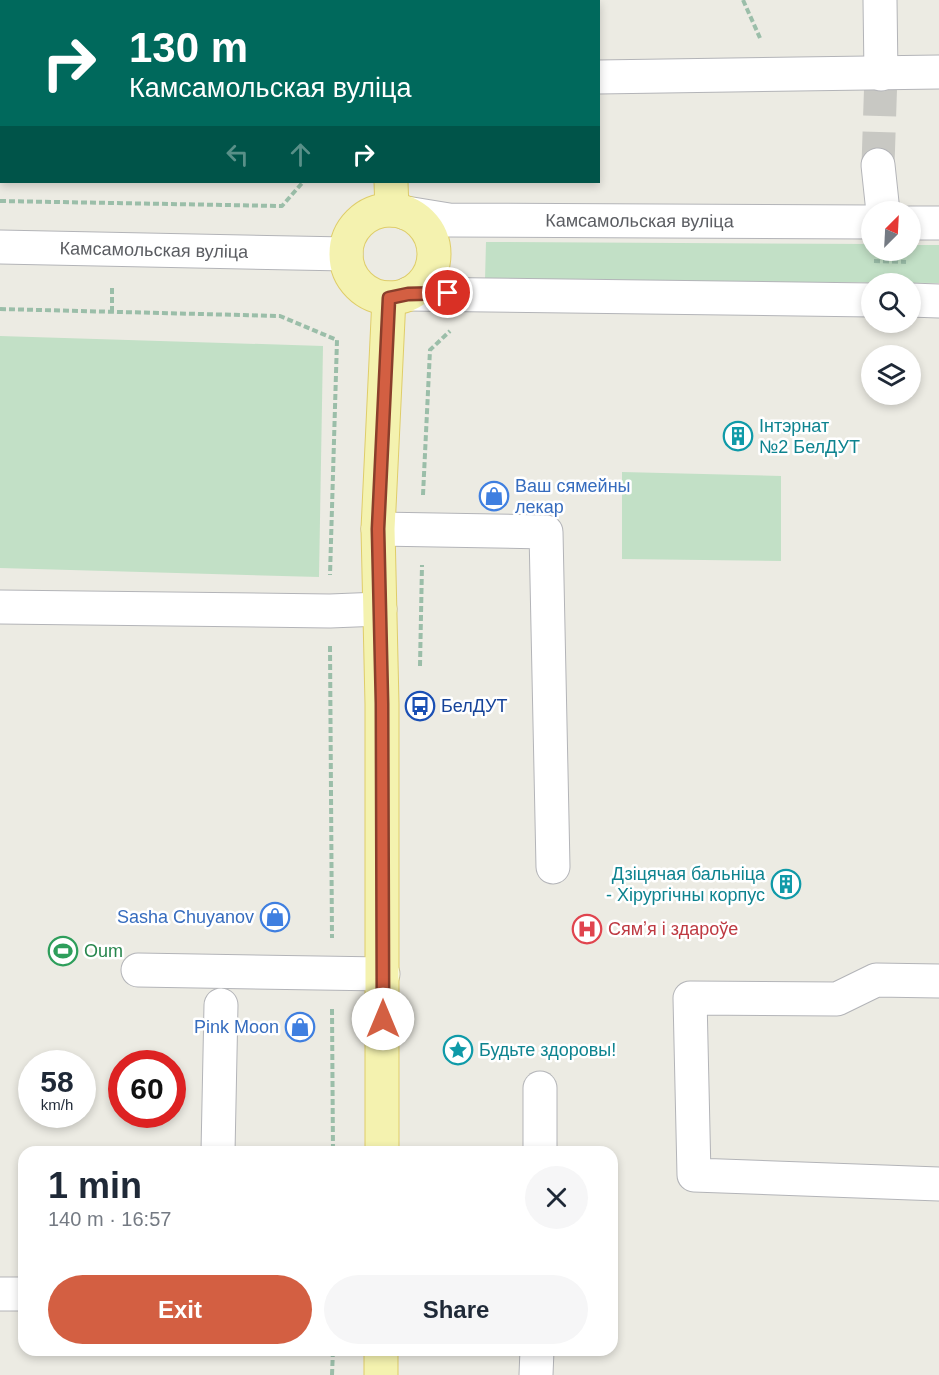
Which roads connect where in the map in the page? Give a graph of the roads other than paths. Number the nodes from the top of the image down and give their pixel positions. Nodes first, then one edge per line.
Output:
1 (880, 0) edge
2 (939, 72) edge
3 (881, 74) junction
4 (600, 77) edge
5 (878, 165) tunnel mouth
6 (882, 201) edge
7 (396, 202) edge
8 (861, 222) edge
9 (921, 223) edge
10 (939, 223) edge
11 (0, 247) edge
12 (346, 254) junction
13 (399, 296) junction
14 (861, 300) edge
15 (921, 300) edge
16 (939, 301) edge
17 (378, 529) junction
18 (0, 607) edge
19 (380, 609) junction
20 (553, 867) dead end
21 (138, 970) dead end
22 (383, 974) junction
23 (939, 981) edge
24 (221, 1005) dead end
25 (540, 1088) dead end
26 (218, 1146) edge
27 (382, 1146) edge
28 (540, 1146) edge
29 (939, 1184) edge
30 (0, 1294) edge
31 (18, 1294) edge
32 (381, 1356) edge
33 (537, 1356) edge
34 (381, 1375) edge
35 (536, 1375) edge

1 - 3 street
2 - 3 street
3 - 4 street
5 - 6 street
7 - 8 street, Камсамольская вуліца
7 - 12 main road
7 - 13 main road
9 - 10 street
11 - 12 street, Камсамольская вуліца
12 - 13 main road
13 - 14 street
13 - 17 main road
15 - 16 street
17 - 19 main road
17 - 20 street
18 - 19 street
19 - 22 main road
21 - 22 street
22 - 27 main road
23 - 29 street
24 - 26 street
25 - 28 street
30 - 31 street
32 - 34 main road
33 - 35 street

